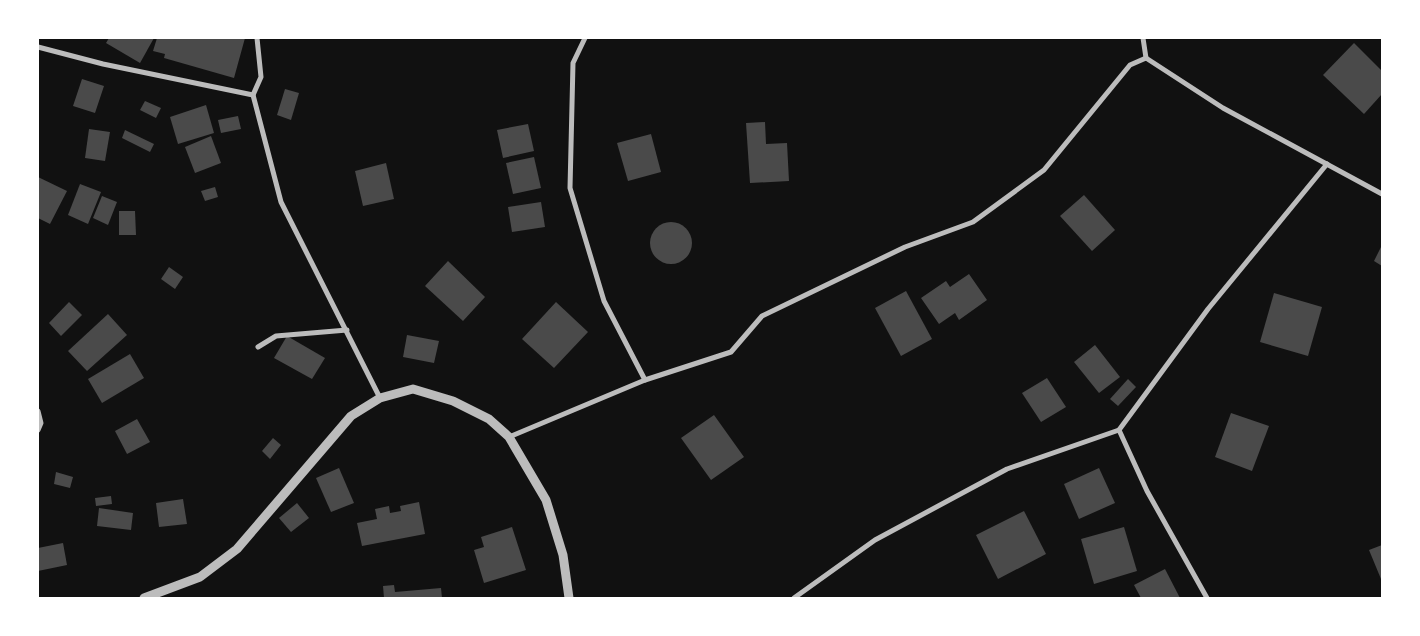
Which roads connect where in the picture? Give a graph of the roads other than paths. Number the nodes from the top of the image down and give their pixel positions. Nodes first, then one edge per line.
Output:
1 (256, 38) edge
2 (585, 38) edge
3 (1143, 38) edge
4 (38, 47) edge
5 (1146, 58) junction
6 (253, 95) junction
7 (1327, 164) junction
8 (1382, 194) edge
9 (347, 330) junction
10 (258, 347) dead end
11 (645, 380) junction
12 (380, 398) junction
13 (38, 411) edge
14 (38, 430) edge
15 (1120, 430) junction
16 (509, 438) junction
17 (144, 598) edge
18 (569, 598) edge
19 (794, 598) edge
20 (1207, 598) edge

1 - 6 street
2 - 11 street
3 - 5 street
4 - 6 street
5 - 7 street
5 - 11 street
6 - 9 street
7 - 8 street
7 - 15 street
9 - 10 street
9 - 12 street
11 - 16 street
12 - 16 street
12 - 17 street
13 - 14 street
15 - 19 street
15 - 20 street
16 - 18 street

